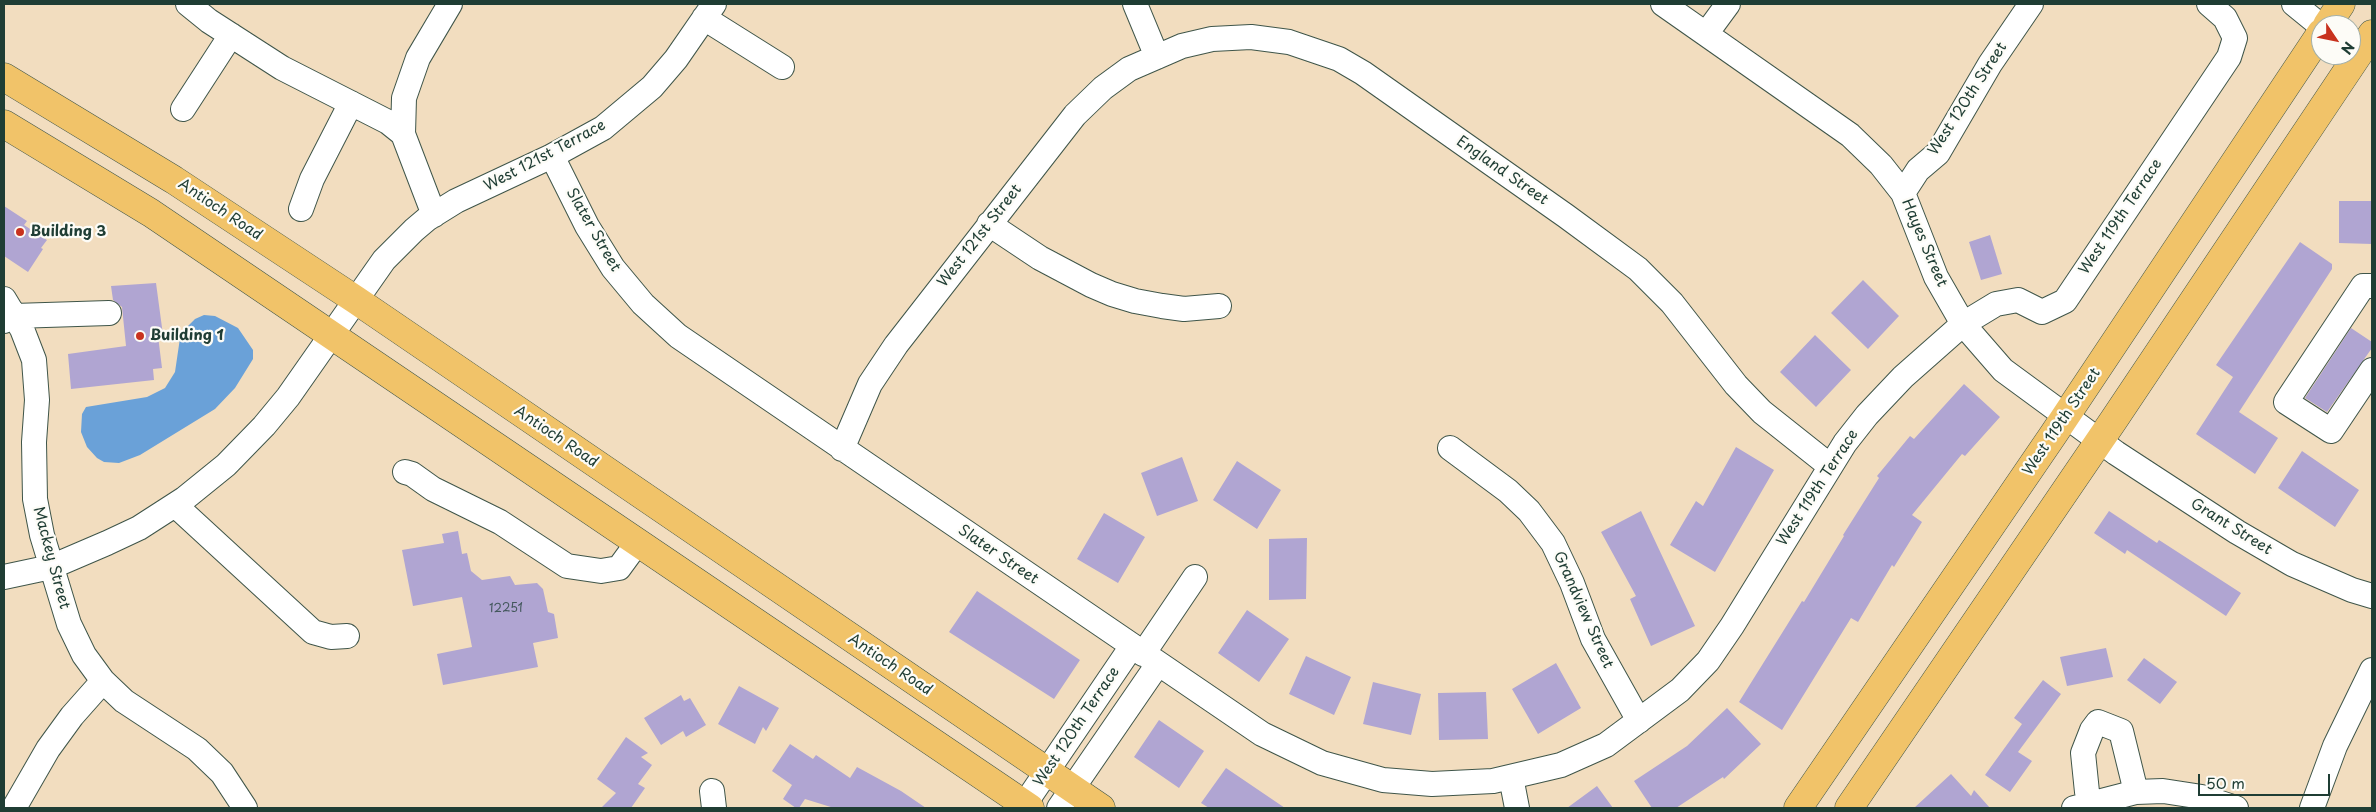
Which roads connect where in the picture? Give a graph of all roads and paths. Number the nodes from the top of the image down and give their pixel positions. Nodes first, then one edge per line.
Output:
1 (188, 4) edge
2 (1135, 4) edge
3 (1663, 4) edge
4 (1728, 4) edge
5 (2031, 4) edge
6 (2209, 4) edge
7 (2294, 4) edge
8 (2341, 4) edge
9 (441, 7) edge
10 (709, 11) edge
11 (2333, 15) edge
12 (2311, 18) edge
13 (1706, 34) junction
14 (2372, 34) edge
15 (231, 35) junction
16 (2311, 48) edge
17 (1157, 57) junction
18 (782, 67) dead end
19 (4, 76) edge
20 (351, 103) junction
21 (183, 109) dead end
22 (4, 124) edge
23 (402, 134) junction
24 (552, 156) junction
25 (1903, 193) junction
26 (301, 209) dead end
27 (434, 215) junction
28 (989, 224) junction
29 (2372, 286) edge
30 (356, 300) junction
31 (1218, 306) dead end
32 (7, 312) edge
33 (109, 313) dead end
34 (1963, 324) junction
35 (332, 334) junction
36 (2372, 370) edge
37 (2066, 416) junction
38 (2099, 441) junction
39 (1450, 448) dead end
40 (842, 449) junction
41 (1830, 466) junction
42 (405, 472) dead end
43 (176, 504) junction
44 (638, 542) junction
45 (51, 567) junction
46 (4, 577) edge
47 (1195, 577) dead end
48 (2372, 596) edge
49 (348, 636) dead end
50 (1145, 655) junction
51 (2372, 670) edge
52 (103, 681) junction
53 (1639, 722) junction
54 (1047, 772) junction
55 (1511, 777) junction
56 (2136, 792) junction
57 (1065, 798) edge
58 (2083, 806) edge
59 (1026, 807) edge
60 (14, 808) edge
61 (245, 808) edge
62 (1101, 808) edge
63 (1517, 808) edge
64 (1798, 808) edge
65 (1849, 808) edge
66 (2236, 808) edge
67 (2312, 808) edge

1 - 15 street
2 - 17 street
3 - 13 street, Hayes Street
4 - 13 street
5 - 25 street, West 120th Street
6 - 34 street, West 119th Terrace
7 - 12 street
8 - 11 main road
9 - 23 street
10 - 18 street, West 121st Terrace
10 - 24 street, West 121st Terrace
13 - 25 street, Hayes Street
14 - 38 main road
15 - 20 street
15 - 21 street
16 - 37 main road, West 119th Street
17 - 28 street, West 121st Street
17 - 41 street, England Street
19 - 30 main road, Antioch Road
20 - 23 street
20 - 26 street
22 - 35 main road
23 - 27 street
24 - 27 street, West 121st Terrace
24 - 40 street, Slater Street
25 - 34 street, Hayes Street
27 - 30 street, West 121st Terrace
28 - 31 street
28 - 40 street, West 121st Street
29 - 36 street
30 - 35 street, West 121st Terrace
30 - 54 main road, Antioch Road
32 - 33 street
32 - 45 street, Mackey Street
34 - 37 street, Hayes Street
34 - 41 street, West 119th Terrace
35 - 43 street, West 121st Terrace
35 - 44 main road
37 - 38 street, Hayes Street
37 - 64 main road, West 119th Street
38 - 48 street, Grant Street
38 - 65 main road
39 - 53 street, Grandview Street
40 - 50 street, Slater Street
41 - 53 street, West 119th Terrace
42 - 44 street
43 - 45 street, West 121st Terrace
43 - 49 street
44 - 59 main road
45 - 46 street, West 121st Terrace
45 - 52 street, Mackey Street
47 - 50 street, West 120th Terrace
50 - 54 street, West 120th Terrace
50 - 55 street, Slater Street
50 - 57 street, West 120th Terrace
51 - 67 street
52 - 60 street
52 - 61 street, Mackey Street
53 - 55 street, West 119th Terrace
54 - 57 main road, Antioch Road
54 - 59 street, West 120th Terrace
55 - 63 street
56 - 58 street
56 - 58 street
56 - 66 street
57 - 62 main road, Antioch Road

